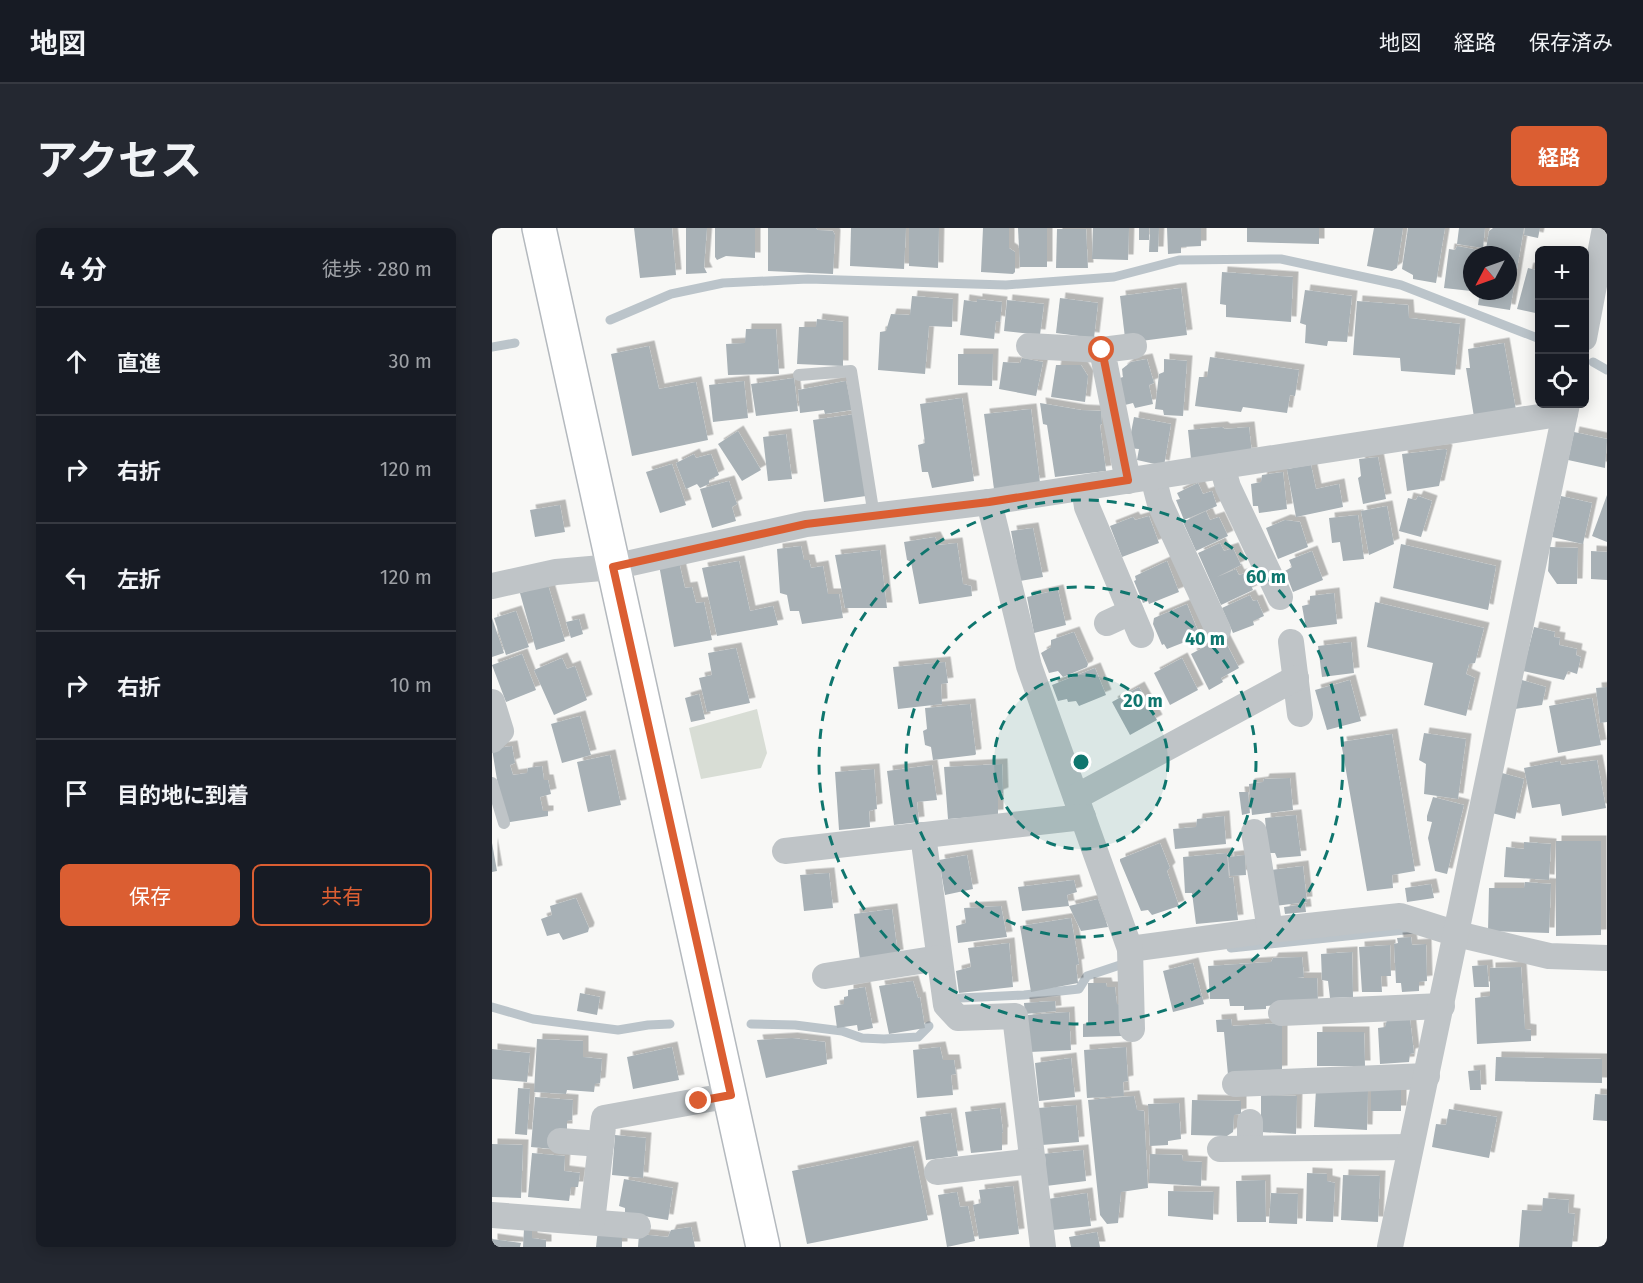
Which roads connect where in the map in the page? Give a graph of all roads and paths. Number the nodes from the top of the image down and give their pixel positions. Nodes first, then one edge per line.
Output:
1 (539, 228) edge
2 (1605, 228) edge
3 (1589, 312) edge
4 (1029, 346) dead end
5 (1134, 346) dead end
6 (1102, 350) junction
7 (799, 375) dead end
8 (1566, 408) edge
9 (1222, 466) junction
10 (1140, 479) junction
11 (1084, 488) junction
12 (989, 502) junction
13 (874, 516) junction
14 (613, 567) junction
15 (492, 586) edge
16 (1280, 597) dead end
17 (1131, 612) junction
18 (1107, 622) dead end
19 (1218, 630) dead end
20 (1141, 635) dead end
21 (1291, 642) dead end
22 (1296, 678) junction
23 (492, 702) edge
24 (1300, 714) dead end
25 (492, 740) edge
26 (492, 783) edge
27 (1080, 807) junction
28 (504, 823) dead end
29 (1254, 832) dead end
30 (923, 835) junction
31 (785, 851) dead end
32 (1270, 930) junction
33 (1457, 934) junction
34 (1130, 949) junction
35 (939, 958) junction
36 (1607, 958) edge
37 (825, 976) dead end
38 (1442, 1006) junction
39 (1281, 1013) dead end
40 (1132, 1029) dead end
41 (1427, 1076) junction
42 (1235, 1084) dead end
43 (731, 1095) junction
44 (1250, 1122) dead end
45 (560, 1141) dead end
46 (601, 1144) junction
47 (1410, 1147) junction
48 (1250, 1148) junction
49 (1220, 1149) dead end
50 (1033, 1161) junction
51 (937, 1172) dead end
52 (492, 1215) edge
53 (592, 1222) junction
54 (638, 1226) dead end
55 (763, 1247) edge
56 (1043, 1247) edge
57 (1390, 1247) edge

1 - 14 street
2 - 3 street
4 - 6 street
5 - 6 street
6 - 10 street
7 - 13 lane
8 - 9 street
8 - 33 street
9 - 10 street
9 - 16 street
10 - 11 street
10 - 19 street
11 - 12 street
11 - 17 street
12 - 13 street
12 - 27 street
13 - 14 street
14 - 15 street
14 - 43 street
17 - 18 street
17 - 20 street
21 - 22 street
22 - 24 street
22 - 27 street
23 - 25 street
26 - 28 lane
27 - 30 street
27 - 34 street
29 - 32 street
30 - 31 street
30 - 35 street
32 - 33 street
32 - 34 street
33 - 36 street
33 - 38 street
34 - 40 street
35 - 37 street
35 - 50 street
38 - 39 street
38 - 41 street
41 - 42 street
41 - 47 street
43 - 46 street
43 - 55 street
44 - 48 street
45 - 46 street
46 - 53 street
47 - 48 street
47 - 57 street
48 - 49 street
50 - 51 street
50 - 56 street
52 - 53 street
53 - 54 street

